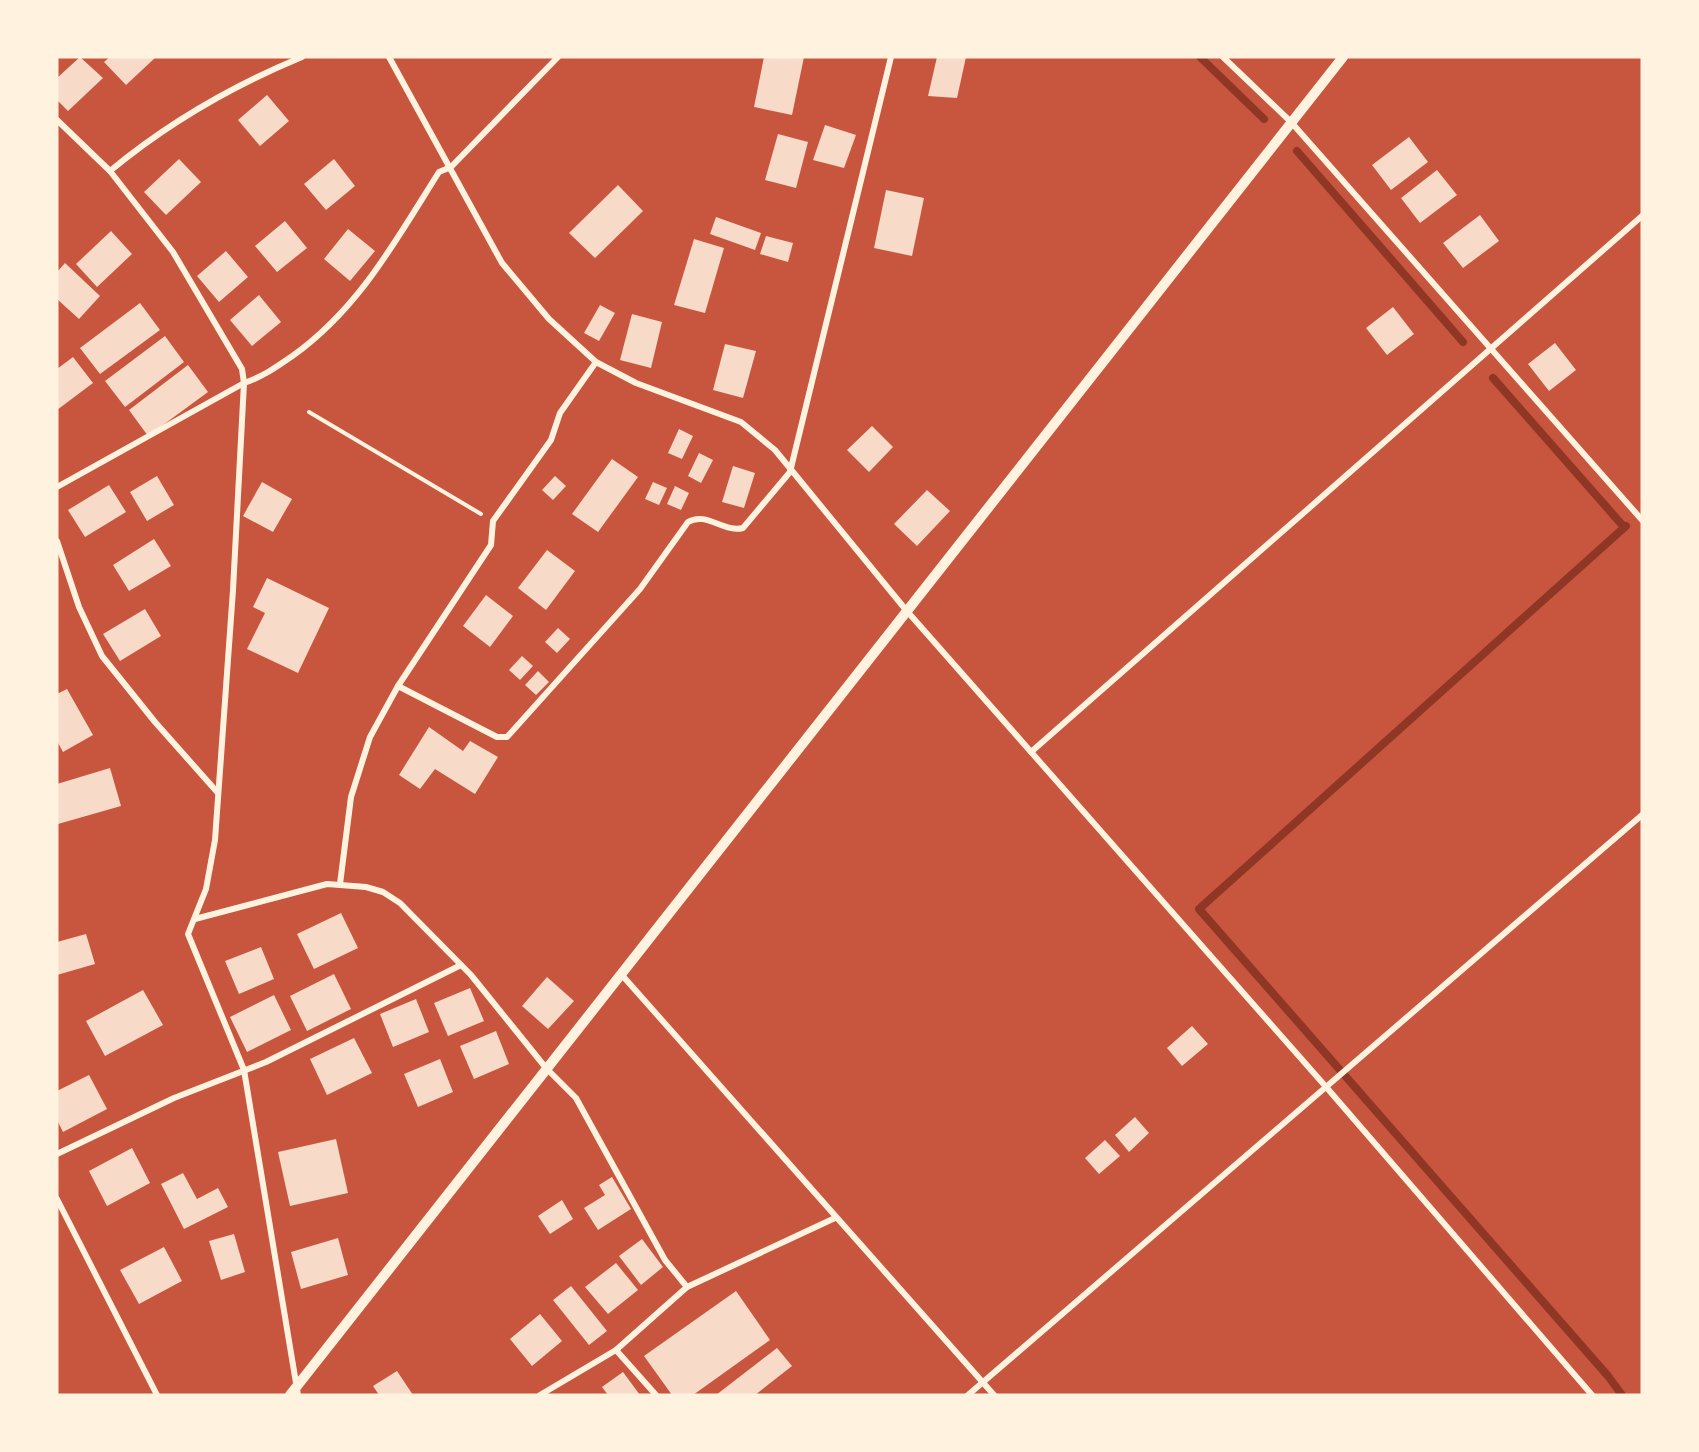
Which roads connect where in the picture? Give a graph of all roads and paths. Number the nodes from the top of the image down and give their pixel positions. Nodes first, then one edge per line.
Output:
1 (302, 57) edge
2 (389, 57) edge
3 (558, 57) edge
4 (891, 57) edge
5 (1222, 57) edge
6 (1343, 57) edge
7 (57, 120) edge
8 (1291, 122) junction
9 (451, 167) junction
10 (110, 171) junction
11 (1642, 216) edge
12 (1490, 348) junction
13 (596, 362) junction
14 (244, 383) junction
15 (309, 412) dead end
16 (790, 472) junction
17 (57, 487) edge
18 (1642, 520) edge
19 (493, 521) junction
20 (57, 541) edge
21 (906, 610) junction
22 (398, 686) junction
23 (1031, 752) junction
24 (218, 793) junction
25 (1642, 815) edge
26 (340, 884) junction
27 (195, 919) junction
28 (461, 965) junction
29 (621, 974) junction
30 (546, 1068) junction
31 (244, 1071) junction
32 (1327, 1088) junction
33 (57, 1154) edge
34 (57, 1199) edge
35 (835, 1218) junction
36 (687, 1287) junction
37 (616, 1350) junction
38 (983, 1384) junction
39 (295, 1392) edge
40 (157, 1395) edge
41 (540, 1395) edge
42 (656, 1395) edge
43 (968, 1395) edge
44 (994, 1395) edge
45 (1592, 1395) edge

1 - 10 street
2 - 9 street
3 - 9 street
4 - 16 street
5 - 8 street
6 - 8 street
7 - 10 street
8 - 12 street
8 - 21 street
9 - 13 street
9 - 14 street
10 - 14 street
11 - 12 street
12 - 18 street
12 - 23 street
13 - 16 street
13 - 19 street
14 - 17 street
14 - 24 street
15 - 19 path
16 - 21 street
16 - 22 street
19 - 22 street
20 - 24 street
21 - 23 street
21 - 29 street
22 - 26 street
23 - 32 street
24 - 27 street
25 - 32 street
26 - 27 street
26 - 28 street
27 - 31 street
28 - 30 street
28 - 31 street
29 - 30 street
29 - 35 street
30 - 36 street
30 - 39 street
31 - 33 street
31 - 39 street
32 - 38 street
32 - 45 street
34 - 40 street
35 - 36 street
35 - 38 street
36 - 37 street
37 - 41 street
37 - 42 street
38 - 43 street
38 - 44 street

